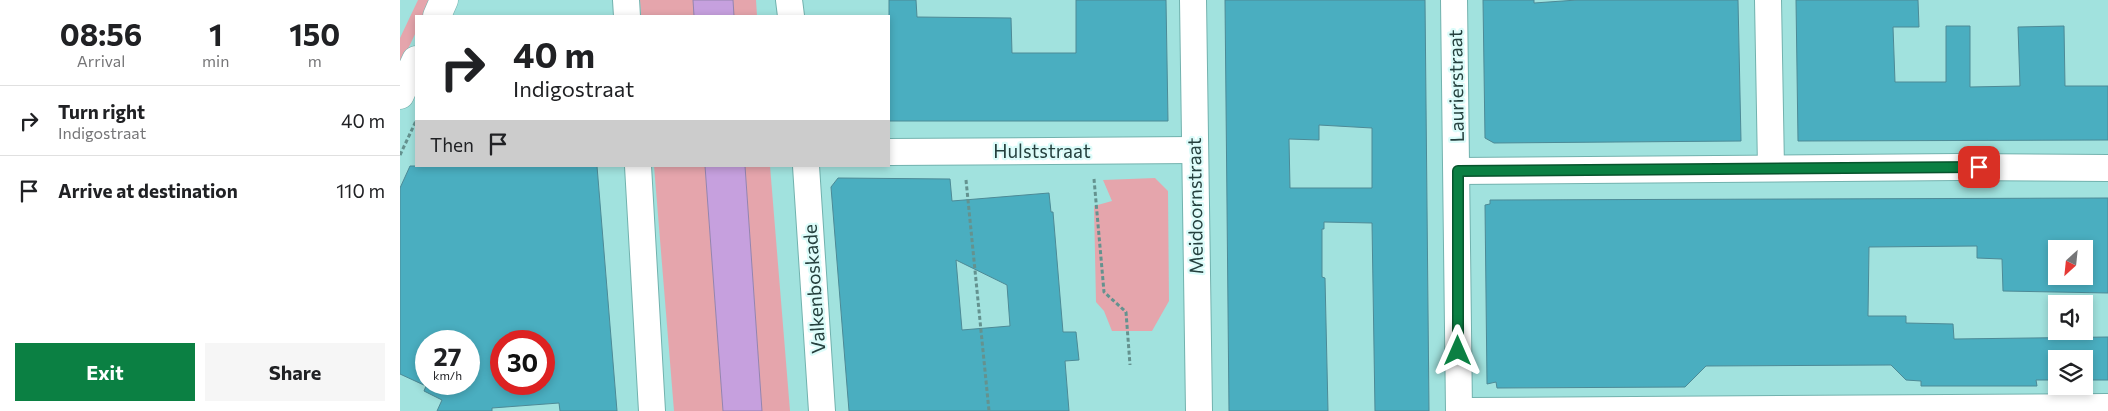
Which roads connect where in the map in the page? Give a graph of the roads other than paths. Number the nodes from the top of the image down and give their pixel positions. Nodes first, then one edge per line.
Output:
1 (444, 0) edge
2 (626, 0) edge
3 (789, 0) edge
4 (1193, 0) edge
5 (1454, 0) edge
6 (1768, 0) edge
7 (437, 15) edge
8 (627, 15) edge
9 (791, 15) edge
10 (415, 62) edge
11 (400, 95) edge
12 (1194, 150) junction
13 (890, 152) edge
14 (638, 167) edge
15 (806, 167) edge
16 (1771, 168) junction
17 (2108, 168) edge
18 (1458, 171) junction
19 (2108, 407) edge
20 (652, 411) edge
21 (822, 411) edge
22 (1199, 411) edge
23 (1459, 411) edge
24 (1468, 411) edge

1 - 7 street
2 - 8 street
3 - 9 street
4 - 12 street, Meidoornstraat
5 - 18 street, Laurierstraat
6 - 16 street
10 - 11 street
12 - 13 street, Hulststraat
12 - 22 street, Meidoornstraat
14 - 20 street
15 - 21 street, Valkenboskade
16 - 17 street
16 - 18 street
18 - 23 street, Laurierstraat
19 - 24 street

